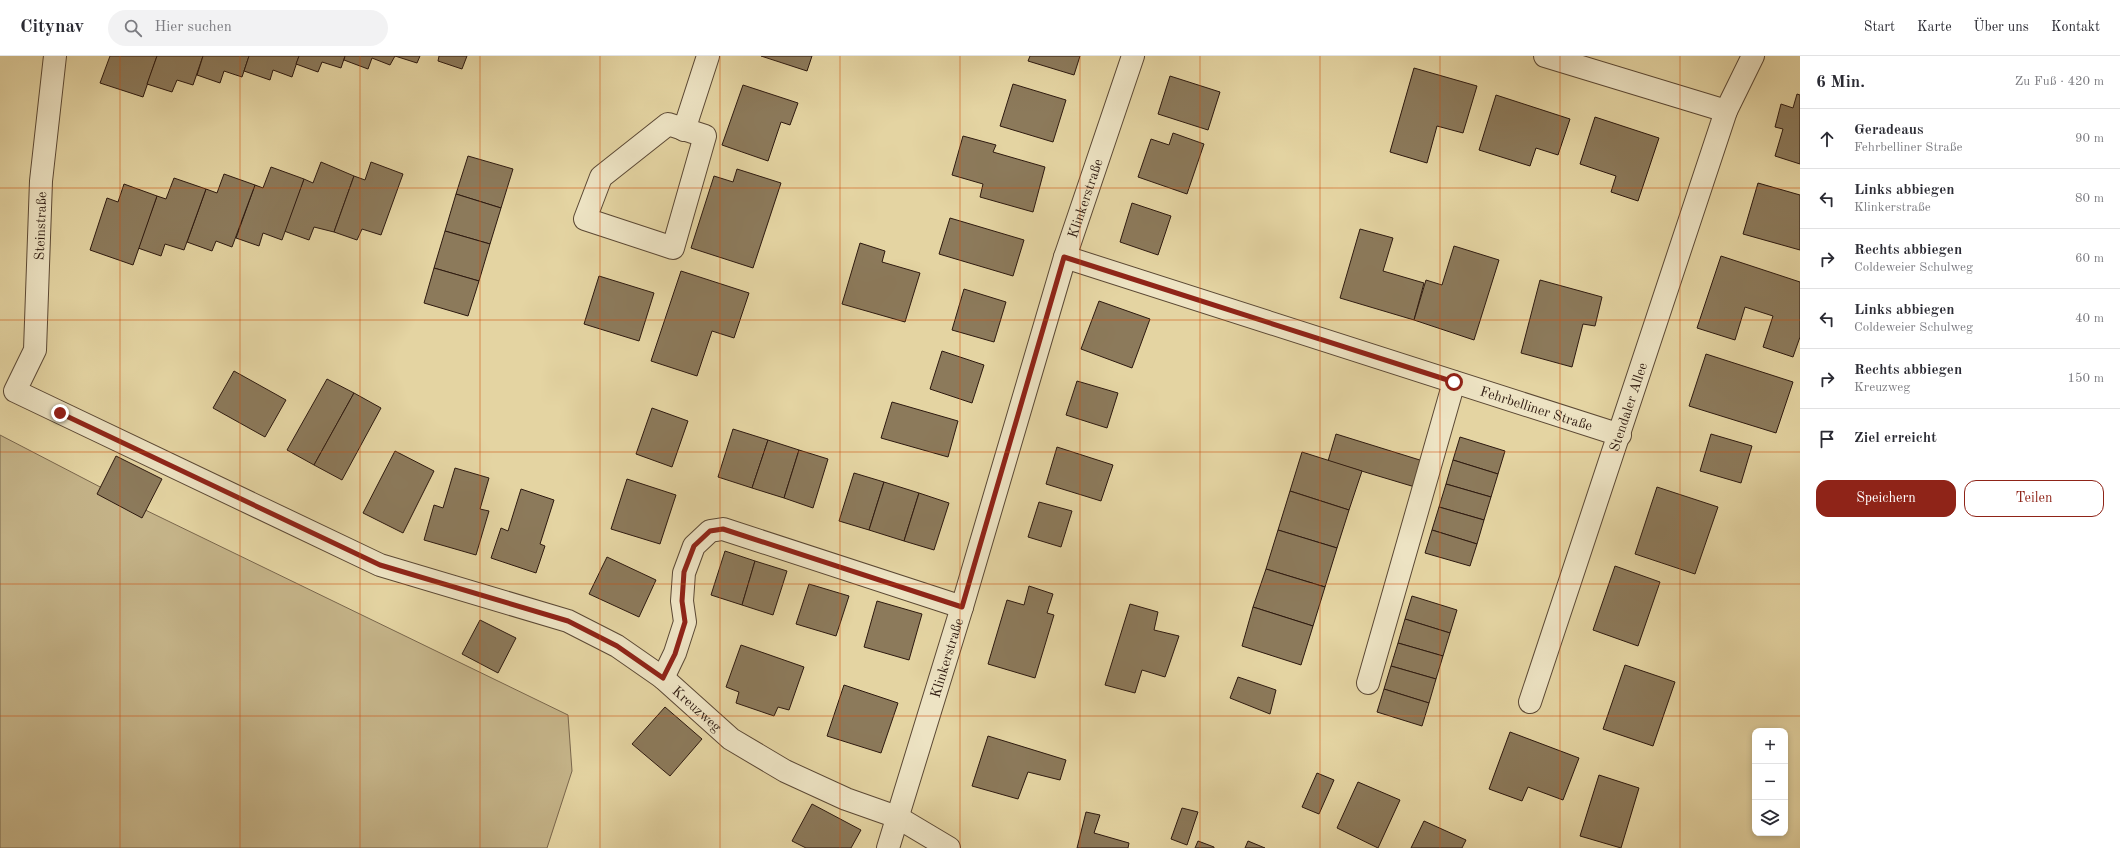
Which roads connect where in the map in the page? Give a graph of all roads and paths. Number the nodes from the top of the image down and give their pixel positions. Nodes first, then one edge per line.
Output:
1 (55, 56) edge
2 (708, 56) edge
3 (1133, 56) edge
4 (1546, 56) edge
5 (1753, 56) edge
6 (1726, 111) junction
7 (684, 130) junction
8 (1064, 257) junction
9 (1454, 382) junction
10 (15, 391) joint
11 (1620, 435) junction
12 (962, 607) junction
13 (663, 678) junction
14 (1368, 683) dead end
15 (1530, 702) dead end
16 (897, 817) junction
17 (888, 848) edge
18 (949, 848) edge

1 - 10 street, Steinstraße
2 - 7 street
3 - 8 street, Klinkerstraße
4 - 6 street
5 - 6 street, Stendaler Allee
6 - 11 street, Stendaler Allee
7 - 7 street
8 - 9 street, Fehrbelliner Straße
8 - 12 street, Klinkerstraße
9 - 11 street, Fehrbelliner Straße
9 - 14 street
10 - 13 street, Kreuzweg
11 - 15 street, Stendaler Allee
12 - 13 street
12 - 16 street, Klinkerstraße
13 - 16 street, Kreuzweg
16 - 17 street, Klinkerstraße
16 - 18 street, Kreuzweg

